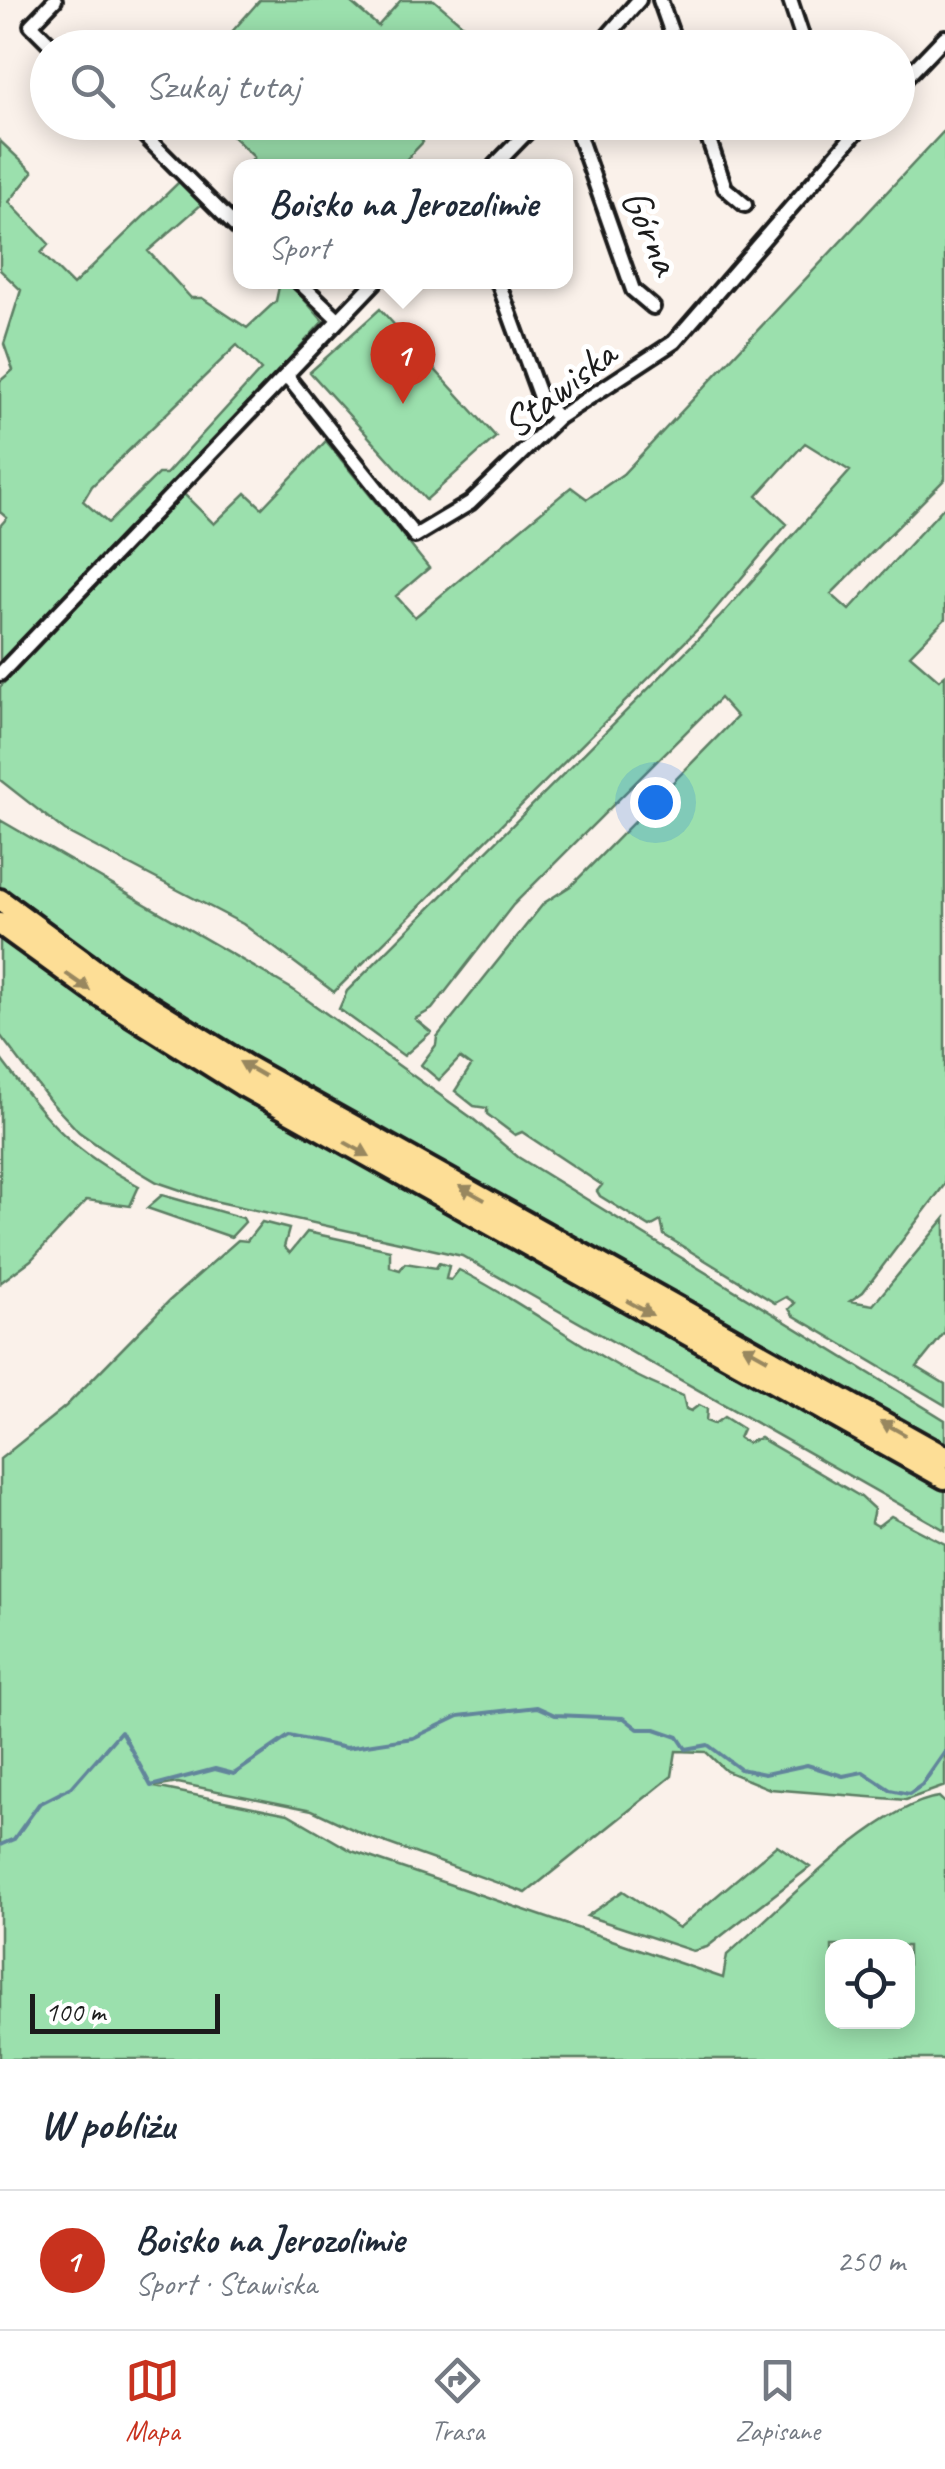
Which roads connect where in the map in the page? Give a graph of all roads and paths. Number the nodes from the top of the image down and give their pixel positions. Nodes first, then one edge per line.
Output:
1 (55, 0) edge
2 (639, 0) edge
3 (660, 0) edge
4 (790, 0) edge
5 (36, 30) edge
6 (613, 30) edge
7 (671, 30) edge
8 (800, 30) edge
9 (945, 37) edge
10 (915, 68) edge
11 (149, 140) edge
12 (519, 140) edge
13 (580, 140) edge
14 (709, 140) edge
15 (849, 140) edge
16 (501, 159) edge
17 (745, 205) dead end
18 (233, 225) edge
19 (306, 289) edge
20 (367, 289) edge
21 (501, 289) edge
22 (653, 307) dead end
23 (336, 318) junction
24 (286, 375) junction
25 (558, 418) junction
26 (0, 674) edge
27 (0, 900) edge
28 (0, 924) edge
29 (945, 1458) edge
30 (945, 1478) edge

1 - 5 street
2 - 6 street
3 - 7 street
4 - 8 street
9 - 10 street
11 - 18 street
12 - 16 street
13 - 22 street, Górna
14 - 17 street
15 - 25 street, Stawiska
19 - 23 street
20 - 23 street
21 - 25 street
23 - 24 street
24 - 25 street, Stawiska
24 - 26 street
29 -> 27 main road
28 -> 30 main road

